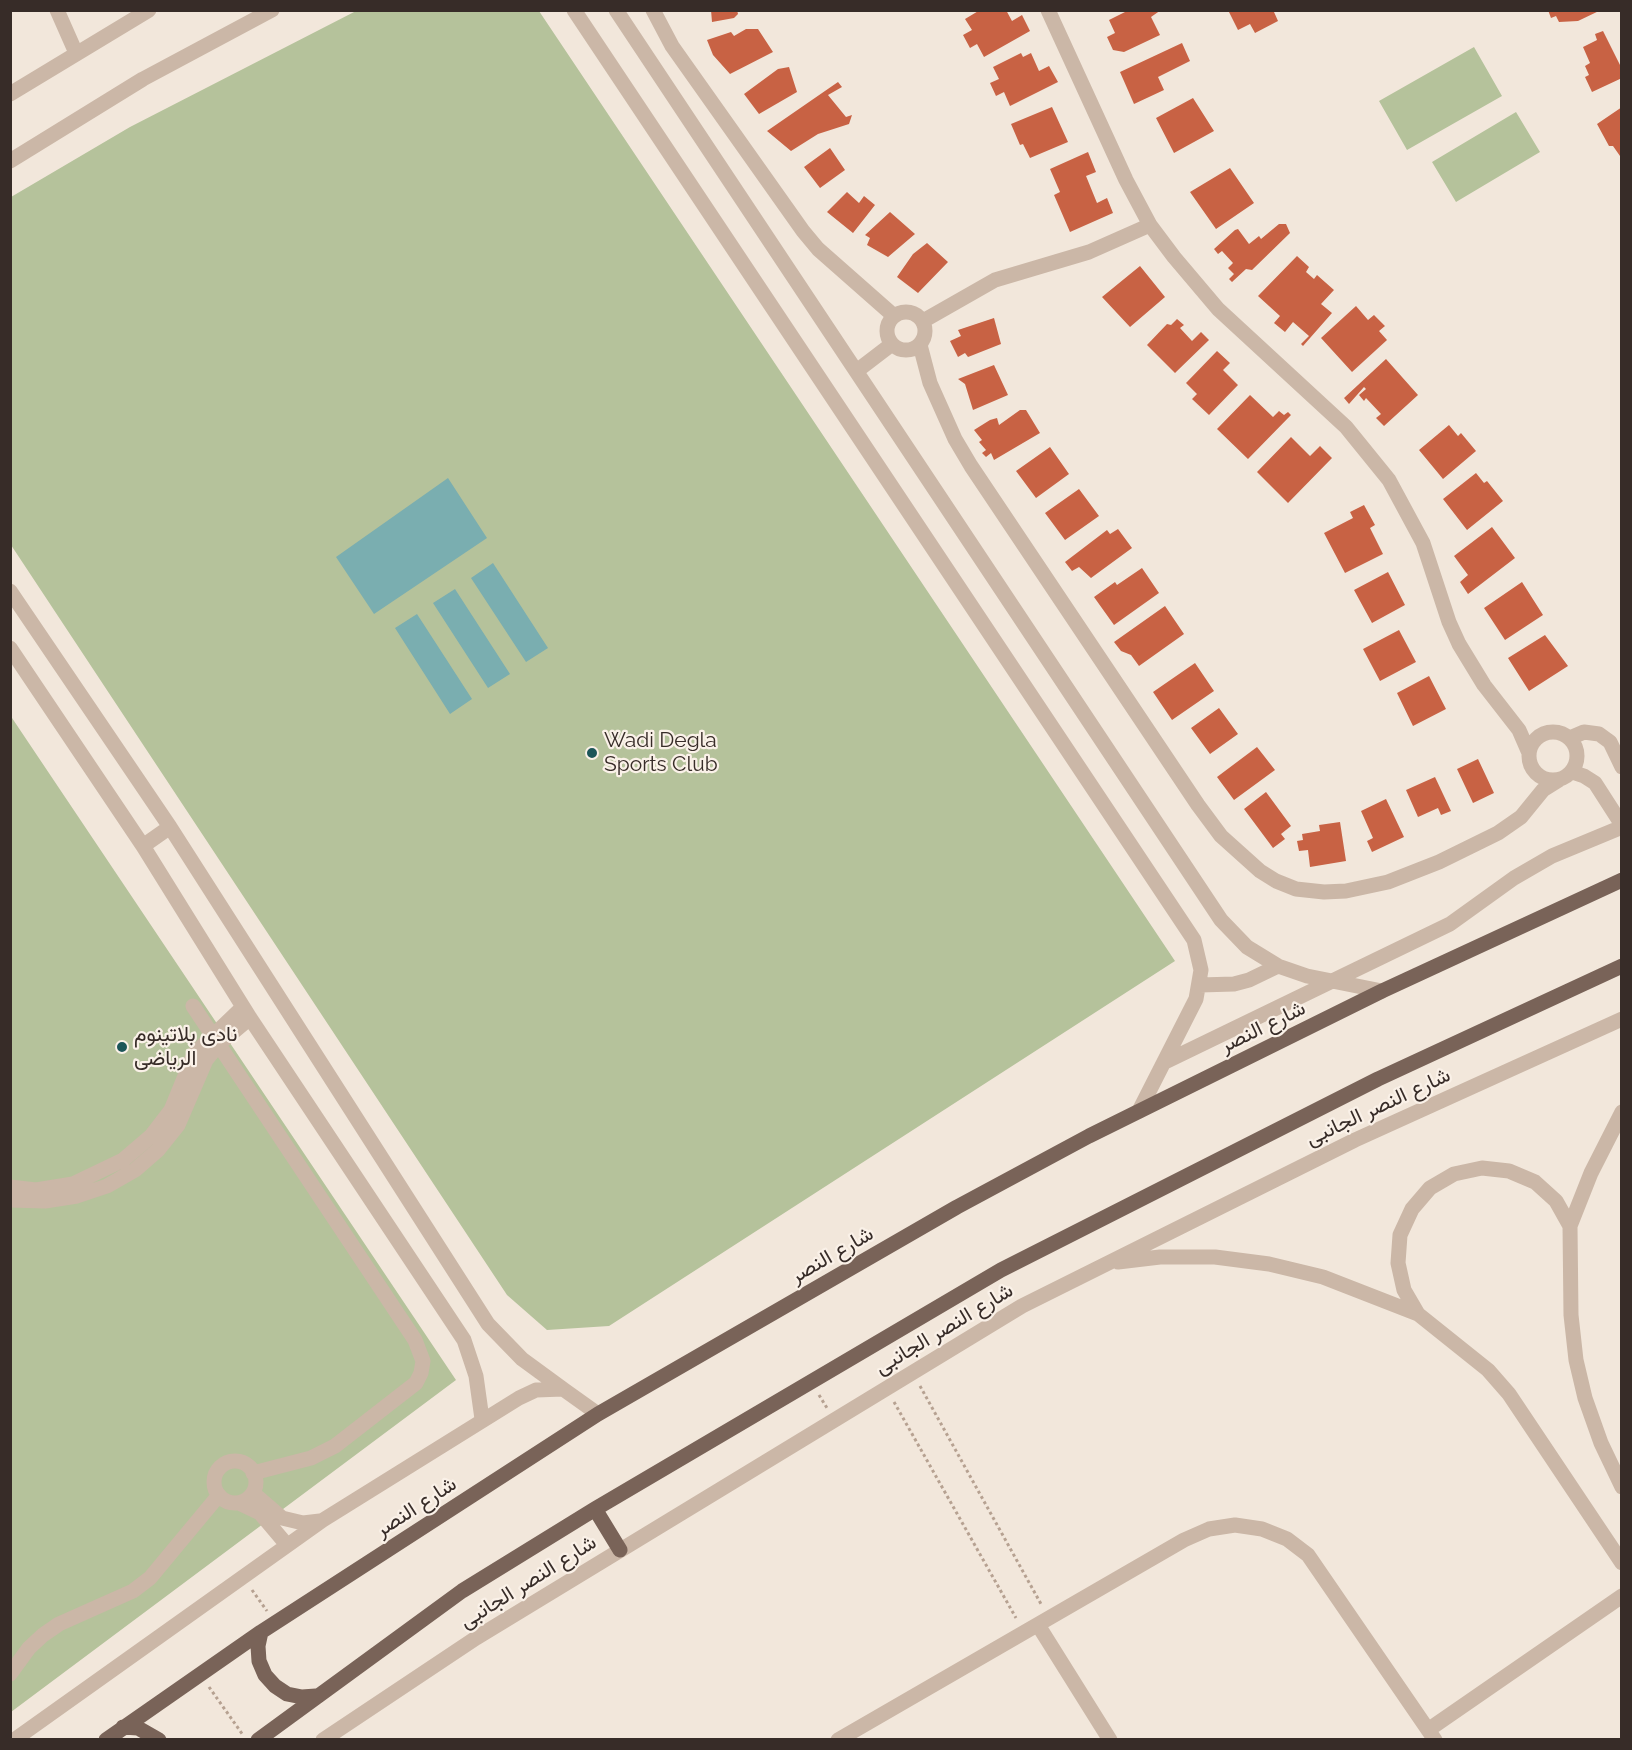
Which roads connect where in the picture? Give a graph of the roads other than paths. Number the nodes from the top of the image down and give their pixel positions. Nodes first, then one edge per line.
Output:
1 (57, 10) edge
2 (149, 10) edge
3 (272, 10) edge
4 (574, 10) edge
5 (616, 10) edge
6 (653, 10) edge
7 (1050, 11) edge
8 (76, 53) junction
9 (10, 94) edge
10 (10, 161) edge
11 (1150, 225) junction
12 (894, 316) junction
13 (923, 321) junction
14 (892, 344) junction
15 (920, 345) junction
16 (858, 370) junction
17 (10, 591) edge
18 (10, 648) edge
19 (1513, 722) junction
20 (1543, 734) junction
21 (1570, 738) junction
22 (1529, 753) junction
23 (1622, 767) edge
24 (1537, 775) junction
25 (1565, 776) junction
26 (1534, 800) junction
27 (1622, 826) edge
28 (170, 827) junction
29 (143, 846) junction
30 (1622, 880) edge
31 (1278, 966) junction
32 (1622, 966) edge
33 (1335, 981) junction
34 (1200, 985) junction
35 (1382, 991) junction
36 (193, 1006) dead end
37 (247, 1013) junction
38 (1622, 1019) edge
39 (216, 1039) junction
40 (1165, 1062) junction
41 (1139, 1111) junction
42 (1622, 1112) edge
43 (10, 1187) edge
44 (75, 1190) junction
45 (10, 1200) edge
46 (1570, 1226) junction
47 (1106, 1264) junction
48 (1418, 1314) junction
49 (488, 1324) junction
50 (464, 1340) junction
51 (563, 1389) junction
52 (598, 1414) junction
53 (482, 1419) junction
54 (253, 1473) junction
55 (1622, 1487) edge
56 (253, 1493) junction
57 (219, 1495) junction
58 (239, 1503) junction
59 (595, 1509) junction
60 (323, 1520) junction
61 (287, 1545) junction
62 (620, 1550) junction
63 (1622, 1563) edge
64 (1622, 1596) edge
65 (1037, 1625) junction
66 (261, 1632) junction
67 (10, 1674) edge
68 (316, 1696) junction
69 (123, 1727) junction
70 (1432, 1735) edge
71 (14, 1740) edge
72 (106, 1740) edge
73 (159, 1740) edge
74 (258, 1740) edge
75 (323, 1740) edge
76 (838, 1740) edge
77 (1110, 1740) edge

1 - 8 street
2 - 8 street
3 - 10 street
4 - 34 street
5 - 16 street
6 - 12 street
7 - 11 street
8 - 9 street
11 - 13 street
11 - 19 street
12 - 13 street
12 - 14 street
13 - 15 street
14 - 15 street
14 - 16 street
15 - 26 street
16 - 31 street
17 - 28 street
18 - 29 street
19 - 20 street
19 - 22 street
20 - 21 street
20 - 22 street
21 - 23 street
21 - 25 street
22 - 24 street
24 - 25 street
24 - 26 street
25 - 26 street
25 - 27 street
27 - 33 street
28 - 29 street
28 - 49 street
29 - 37 street
30 - 35 main road, شارع النصر
31 - 33 street
31 - 34 street
32 - 59 main road
33 - 35 street
33 - 40 street
34 - 40 street
35 - 41 main road, شارع النصر
36 - 39 street
37 - 39 street
37 - 50 street
38 - 47 street, شارع النصر الجانبى
39 - 44 street
39 - 54 street
40 - 41 street
41 - 52 main road, شارع النصر
42 - 46 street
43 - 44 street
44 - 45 street
46 - 48 street
46 - 55 street
47 - 48 street
47 - 62 street, شارع النصر الجانبى
48 - 63 street
49 - 50 street
49 - 51 street
50 - 53 street
51 - 52 street
51 - 53 street
52 - 66 main road, شارع النصر
53 - 60 street
54 - 56 street
54 - 57 street
56 - 58 street
56 - 60 street
57 - 58 street
57 - 67 street
58 - 61 street
59 - 62 main road
59 - 68 main road
60 - 61 street
61 - 71 street
62 - 75 street, شارع النصر الجانبى
64 - 70 street
65 - 70 street
65 - 76 street
65 - 77 street
66 - 68 main road
66 - 69 main road, شارع النصر
68 - 74 main road
69 - 72 main road, شارع النصر
69 - 73 main road

